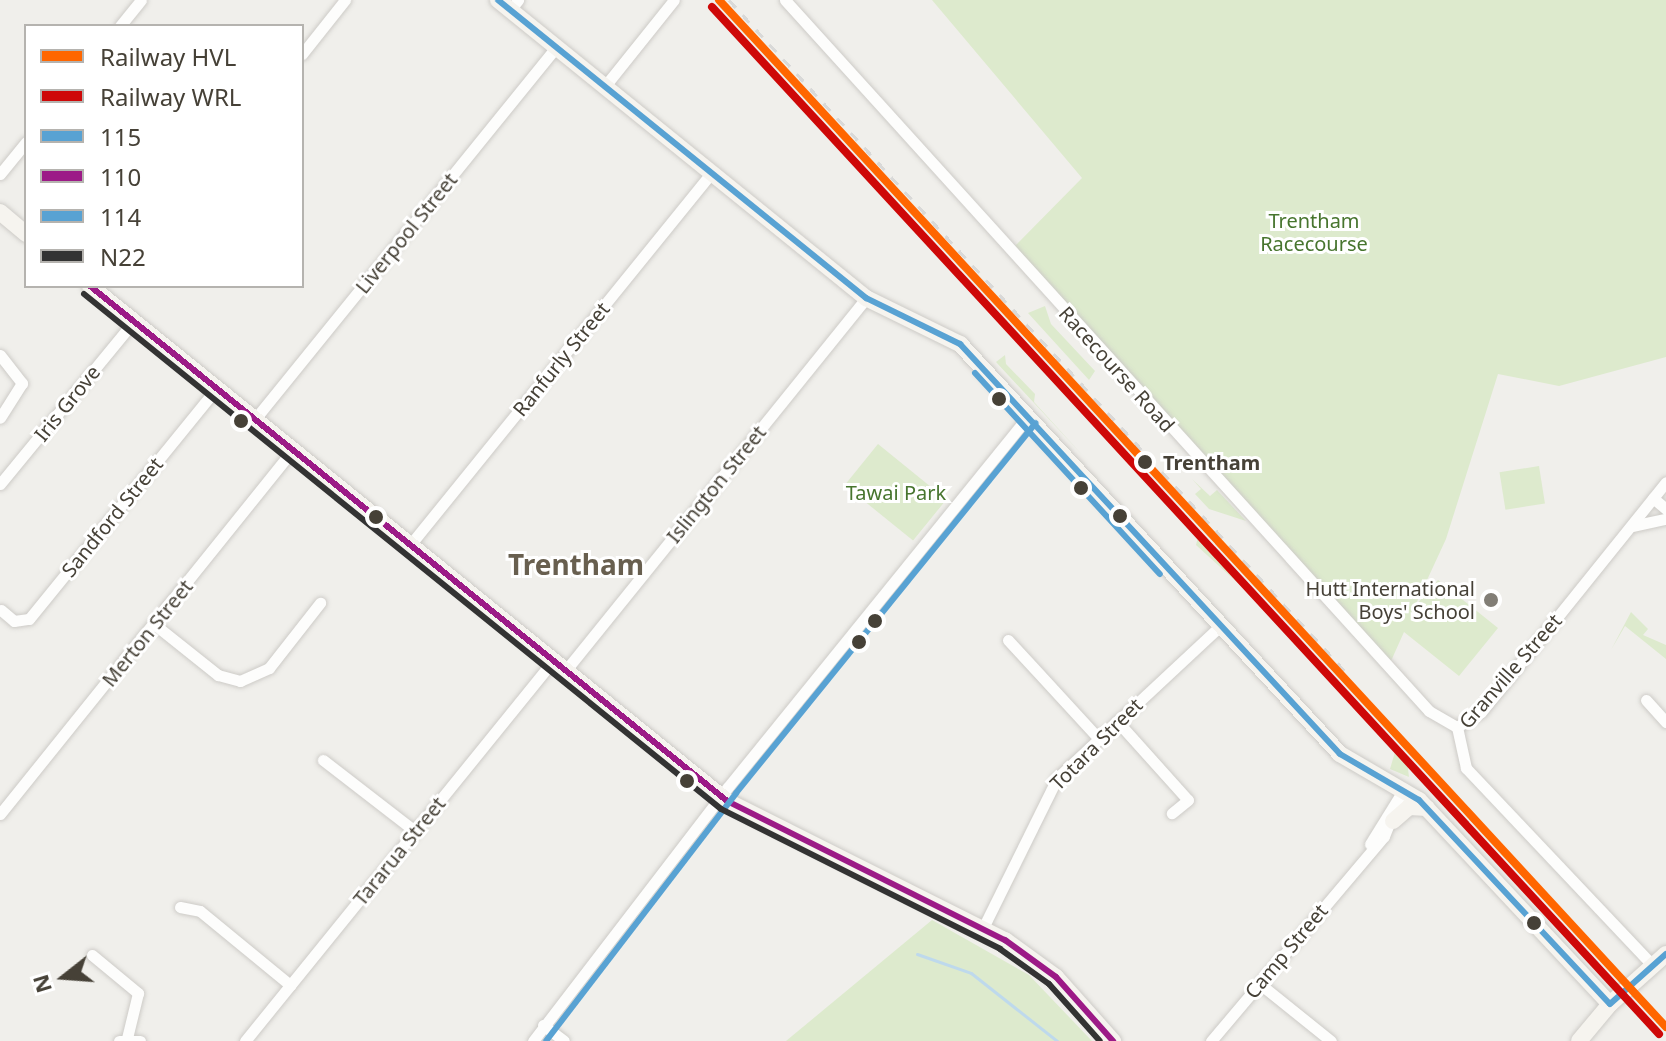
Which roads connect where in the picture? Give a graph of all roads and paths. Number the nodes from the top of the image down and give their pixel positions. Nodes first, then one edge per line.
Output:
1 (141, 0) edge
2 (345, 0) edge
3 (674, 0) edge
4 (785, 0) edge
5 (509, 3) edge
6 (122, 24) edge
7 (556, 47) junction
8 (304, 51) edge
9 (605, 86) junction
10 (24, 144) edge
11 (712, 172) junction
12 (0, 174) edge
13 (0, 212) edge
14 (24, 232) edge
15 (95, 288) edge
16 (866, 298) junction
17 (134, 321) junction
18 (0, 355) edge
19 (217, 388) junction
20 (1028, 417) junction
21 (0, 418) edge
22 (255, 419) junction
23 (293, 450) junction
24 (1666, 482) edge
25 (0, 484) edge
26 (1653, 498) junction
27 (1666, 509) edge
28 (1666, 519) edge
29 (1630, 527) junction
30 (410, 545) junction
31 (320, 603) dead end
32 (1, 610) edge
33 (154, 624) junction
34 (1220, 626) junction
35 (1008, 640) dead end
36 (560, 665) junction
37 (1646, 700) dead end
38 (1117, 721) junction
39 (1666, 722) edge
40 (1457, 727) junction
41 (1098, 738) junction
42 (323, 760) dead end
43 (1403, 792) junction
44 (722, 797) junction
45 (1427, 808) junction
46 (1172, 813) dead end
47 (0, 814) edge
48 (1393, 821) junction
49 (415, 831) junction
50 (1360, 862) junction
51 (180, 907) dead end
52 (983, 928) junction
53 (1666, 954) edge
54 (92, 955) dead end
55 (1652, 965) junction
56 (1260, 984) junction
57 (290, 985) junction
58 (1610, 1004) junction
59 (543, 1025) junction
60 (123, 1040) edge
61 (140, 1041) edge
62 (245, 1041) edge
63 (533, 1041) edge
64 (564, 1041) edge
65 (1113, 1041) edge
66 (1211, 1041) edge
67 (1331, 1041) edge
68 (1579, 1041) edge

1 - 6 street
2 - 8 street
3 - 9 street
4 - 40 street, Racecourse Road
5 - 7 street
7 - 9 street
7 - 22 street, Liverpool Street
9 - 11 street
10 - 12 street
11 - 16 street
11 - 30 street, Ranfurly Street
13 - 14 street
15 - 17 street
16 - 20 street
16 - 36 street, Islington Street
17 - 19 street
17 - 25 street, Iris Grove
18 - 21 street
19 - 22 street
19 - 32 street, Sandford Street
20 - 34 street
20 - 44 street
22 - 23 street
23 - 30 street
23 - 33 street, Merton Street
24 - 26 street, Granville Street
26 - 27 street
26 - 29 street, Granville Street
28 - 29 street
29 - 40 street, Granville Street
30 - 36 street
31 - 33 street
33 - 47 street, Merton Street
34 - 38 street, Totara Street
34 - 43 street
35 - 41 street
36 - 44 street
36 - 49 street, Tararua Street
37 - 39 street
38 - 41 street, Totara Street
38 - 46 street
40 - 55 street, Granville Street
41 - 52 street, Totara Street
42 - 49 street
43 - 45 street
43 - 48 street, Camp Street
43 - 50 street, Camp Street
44 - 52 street
44 - 59 street
45 - 48 street
45 - 58 street
48 - 50 street, Camp Street
49 - 57 street, Tararua Street
50 - 56 street, Camp Street
51 - 57 street
52 - 65 street
53 - 55 street
54 - 60 street
55 - 58 street
56 - 66 street, Camp Street
56 - 67 street
57 - 62 street, Tararua Street
58 - 68 street
59 - 63 street
59 - 64 street
60 - 61 street

